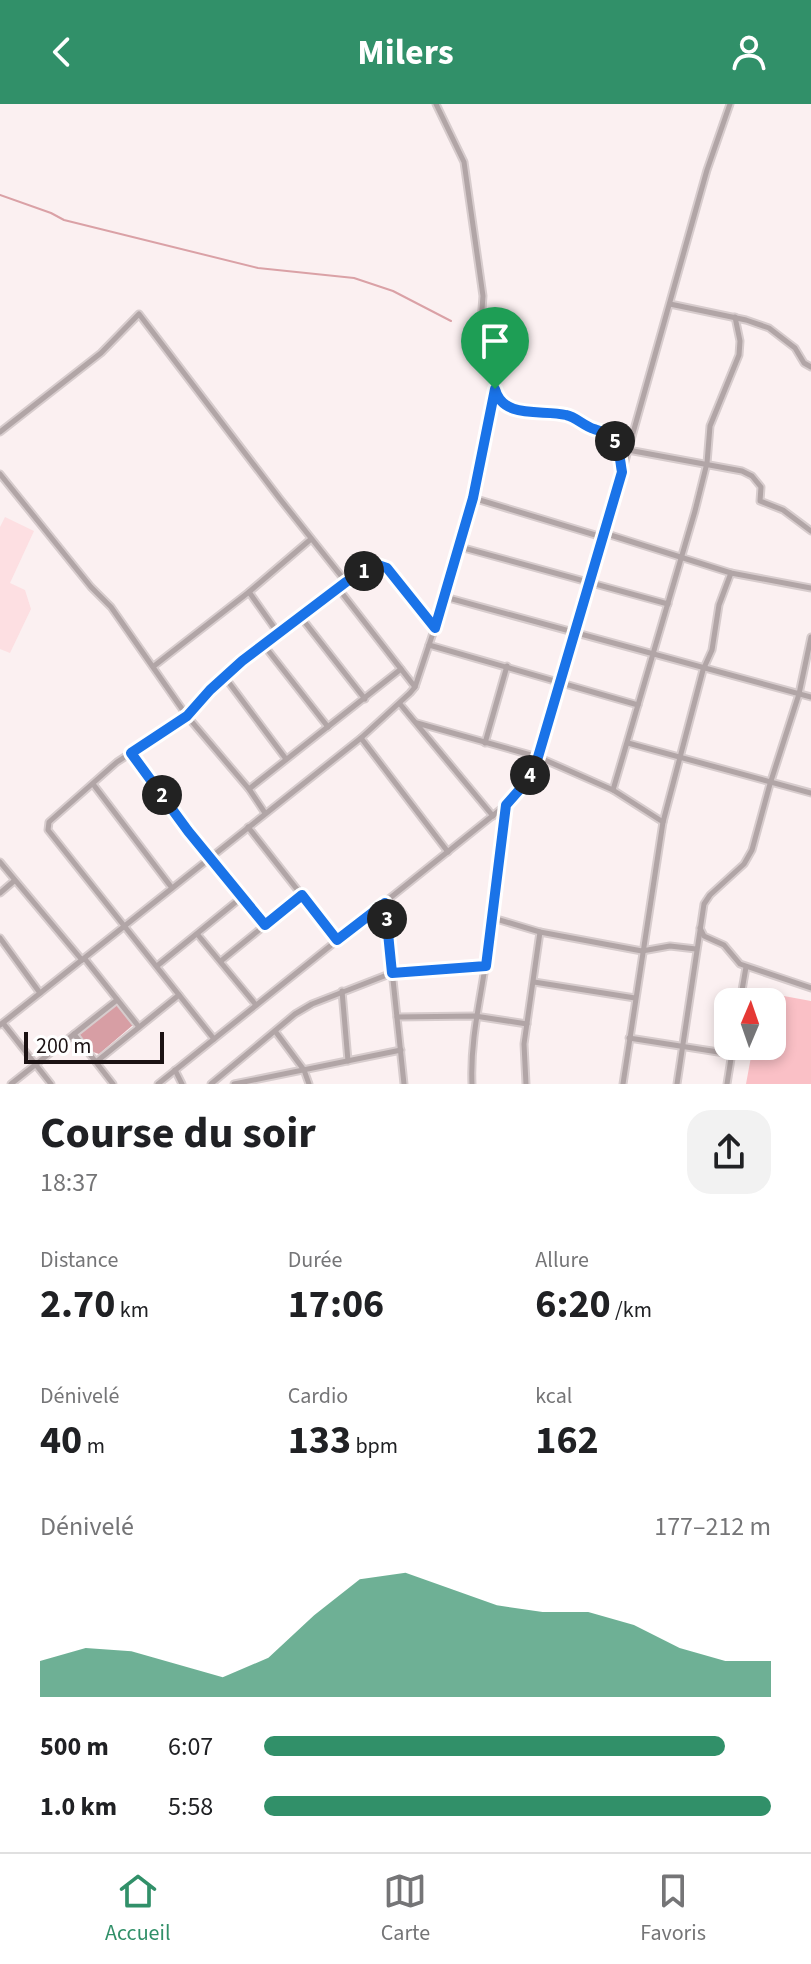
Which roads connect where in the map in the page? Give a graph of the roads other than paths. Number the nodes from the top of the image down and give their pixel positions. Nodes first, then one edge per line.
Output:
1 (436, 104) edge
2 (730, 104) edge
3 (670, 304) junction
4 (735, 317) junction
5 (811, 367) edge
6 (495, 389) junction
7 (0, 432) edge
8 (628, 450) junction
9 (707, 463) junction
10 (622, 472) junction
11 (0, 474) edge
12 (473, 498) junction
13 (811, 531) edge
14 (603, 535) junction
15 (311, 539) junction
16 (460, 547) junction
17 (682, 556) junction
18 (731, 573) junction
19 (346, 582) junction
20 (590, 582) junction
21 (338, 588) junction
22 (811, 588) edge
23 (249, 592) junction
24 (445, 597) junction
25 (668, 604) junction
26 (300, 616) junction
27 (435, 628) junction
28 (573, 632) junction
29 (278, 633) junction
30 (811, 637) edge
31 (263, 644) junction
32 (429, 645) junction
33 (652, 655) junction
34 (154, 666) junction
35 (507, 666) junction
36 (401, 669) junction
37 (703, 670) junction
38 (224, 676) junction
39 (560, 682) junction
40 (415, 687) junction
41 (799, 694) junction
42 (811, 697) edge
43 (365, 699) junction
44 (400, 704) junction
45 (638, 705) junction
46 (187, 716) junction
47 (417, 723) junction
48 (328, 727) junction
49 (361, 738) junction
50 (485, 743) junction
51 (628, 743) junction
52 (131, 753) junction
53 (538, 757) junction
54 (286, 759) junction
55 (681, 760) junction
56 (93, 784) junction
57 (770, 784) junction
58 (249, 789) junction
59 (613, 790) junction
60 (811, 793) edge
61 (506, 805) junction
62 (265, 813) junction
63 (493, 816) junction
64 (663, 822) junction
65 (248, 827) junction
66 (448, 852) junction
67 (210, 859) junction
68 (0, 862) edge
69 (15, 881) junction
70 (172, 888) junction
71 (0, 893) edge
72 (302, 895) junction
73 (242, 897) junction
74 (385, 903) junction
75 (493, 918) junction
76 (126, 925) junction
77 (265, 925) junction
78 (700, 927) junction
79 (540, 932) junction
80 (198, 935) junction
81 (0, 938) edge
82 (337, 940) junction
83 (9, 949) junction
84 (696, 949) junction
85 (642, 951) junction
86 (0, 956) edge
87 (83, 959) junction
88 (221, 961) junction
89 (157, 966) junction
90 (486, 966) junction
91 (746, 967) junction
92 (392, 973) junction
93 (533, 982) junction
94 (742, 988) edge
95 (811, 988) edge
96 (342, 991) junction
97 (40, 993) junction
98 (179, 995) junction
99 (635, 998) junction
100 (117, 1000) junction
101 (256, 1005) junction
102 (475, 1016) junction
103 (397, 1017) junction
104 (2, 1024) edge
105 (527, 1024) junction
106 (139, 1027) junction
107 (275, 1031) junction
108 (73, 1034) junction
109 (629, 1038) junction
110 (214, 1039) junction
111 (683, 1047) junction
112 (401, 1050) junction
113 (714, 1052) edge
114 (730, 1060) edge
115 (348, 1061) junction
116 (96, 1062) junction
117 (36, 1064) junction
118 (175, 1070) junction
119 (304, 1070) junction
120 (11, 1084) edge
121 (51, 1084) edge
122 (113, 1084) edge
123 (158, 1084) edge
124 (182, 1084) edge
125 (211, 1084) edge
126 (234, 1084) edge
127 (309, 1084) edge
128 (404, 1084) edge
129 (472, 1084) edge
130 (526, 1084) edge
131 (623, 1084) edge
132 (677, 1084) edge
133 (727, 1084) edge

1 - 6 street
2 - 3 street
3 - 4 street
3 - 8 street
4 - 5 street
4 - 9 street
6 - 10 street
6 - 12 street
7 - 15 street
8 - 9 street
8 - 10 street
9 - 13 street
9 - 17 street
10 - 14 street
11 - 34 street
12 - 14 street
12 - 16 street
14 - 17 street
14 - 20 street
15 - 19 street
15 - 23 street
16 - 20 street
16 - 24 street
17 - 18 street
17 - 25 street
18 - 22 street
18 - 37 street
19 - 21 street
19 - 27 street
20 - 25 street
20 - 28 street
21 - 26 street
21 - 36 street
23 - 29 street
23 - 34 street
24 - 27 street
24 - 28 street
25 - 33 street
26 - 29 street
26 - 43 street
27 - 32 street
28 - 33 street
28 - 39 street
29 - 31 street
30 - 41 street
31 - 38 street
31 - 48 street
32 - 35 street
32 - 40 street
33 - 37 street
33 - 45 street
34 - 46 street
35 - 39 street
35 - 50 street
36 - 40 street
36 - 43 street
37 - 41 street
37 - 55 street
38 - 46 street
38 - 54 street
39 - 45 street
39 - 53 street
40 - 44 street
41 - 42 street
41 - 57 street
43 - 48 street
44 - 47 street
44 - 49 street
45 - 51 street
46 - 52 street
46 - 58 street
47 - 50 street
47 - 63 street
48 - 54 street
49 - 62 street
49 - 66 street
50 - 53 street
51 - 55 street
51 - 59 street
52 - 56 street
52 - 67 street
53 - 59 street
53 - 61 street
54 - 58 street
55 - 57 street
55 - 64 street
56 - 70 street
56 - 76 street
57 - 60 street
57 - 78 street
58 - 62 street
59 - 64 street
61 - 63 street
61 - 75 street
62 - 65 street
63 - 66 street
64 - 85 street
65 - 67 street
65 - 72 street
66 - 74 street
67 - 70 street
67 - 73 street
68 - 69 street
69 - 71 street
69 - 87 street
70 - 76 street
72 - 77 street
72 - 82 street
73 - 77 street
73 - 80 street
74 - 82 street
74 - 92 street
75 - 79 street
75 - 90 street
76 - 87 street
76 - 89 street
77 - 88 street
78 - 84 street
78 - 91 street
79 - 85 street
79 - 93 street
80 - 88 street
80 - 89 street
81 - 83 street
82 - 101 street
83 - 86 street
83 - 97 street
84 - 85 street
84 - 111 street
85 - 99 street
87 - 97 street
87 - 100 street
88 - 101 street
89 - 98 street
90 - 92 street
90 - 102 street
91 - 94 street
91 - 95 street
92 - 96 street
92 - 103 street
93 - 99 street
93 - 105 street
96 - 107 street
96 - 115 street
97 - 104 street
98 - 106 street
98 - 110 street
99 - 109 street
100 - 106 street
100 - 108 street
101 - 110 street
102 - 103 street
102 - 105 street
102 - 129 street
103 - 112 street
104 - 117 street
105 - 130 street
106 - 116 street
107 - 119 street
107 - 125 street
108 - 116 street
108 - 117 street
109 - 111 street
109 - 131 street
110 - 118 street
111 - 113 street
111 - 132 street
112 - 115 street
112 - 128 street
114 - 133 street
115 - 119 street
116 - 122 street
117 - 120 street
117 - 121 street
118 - 123 street
118 - 124 street
119 - 126 street
119 - 127 street

